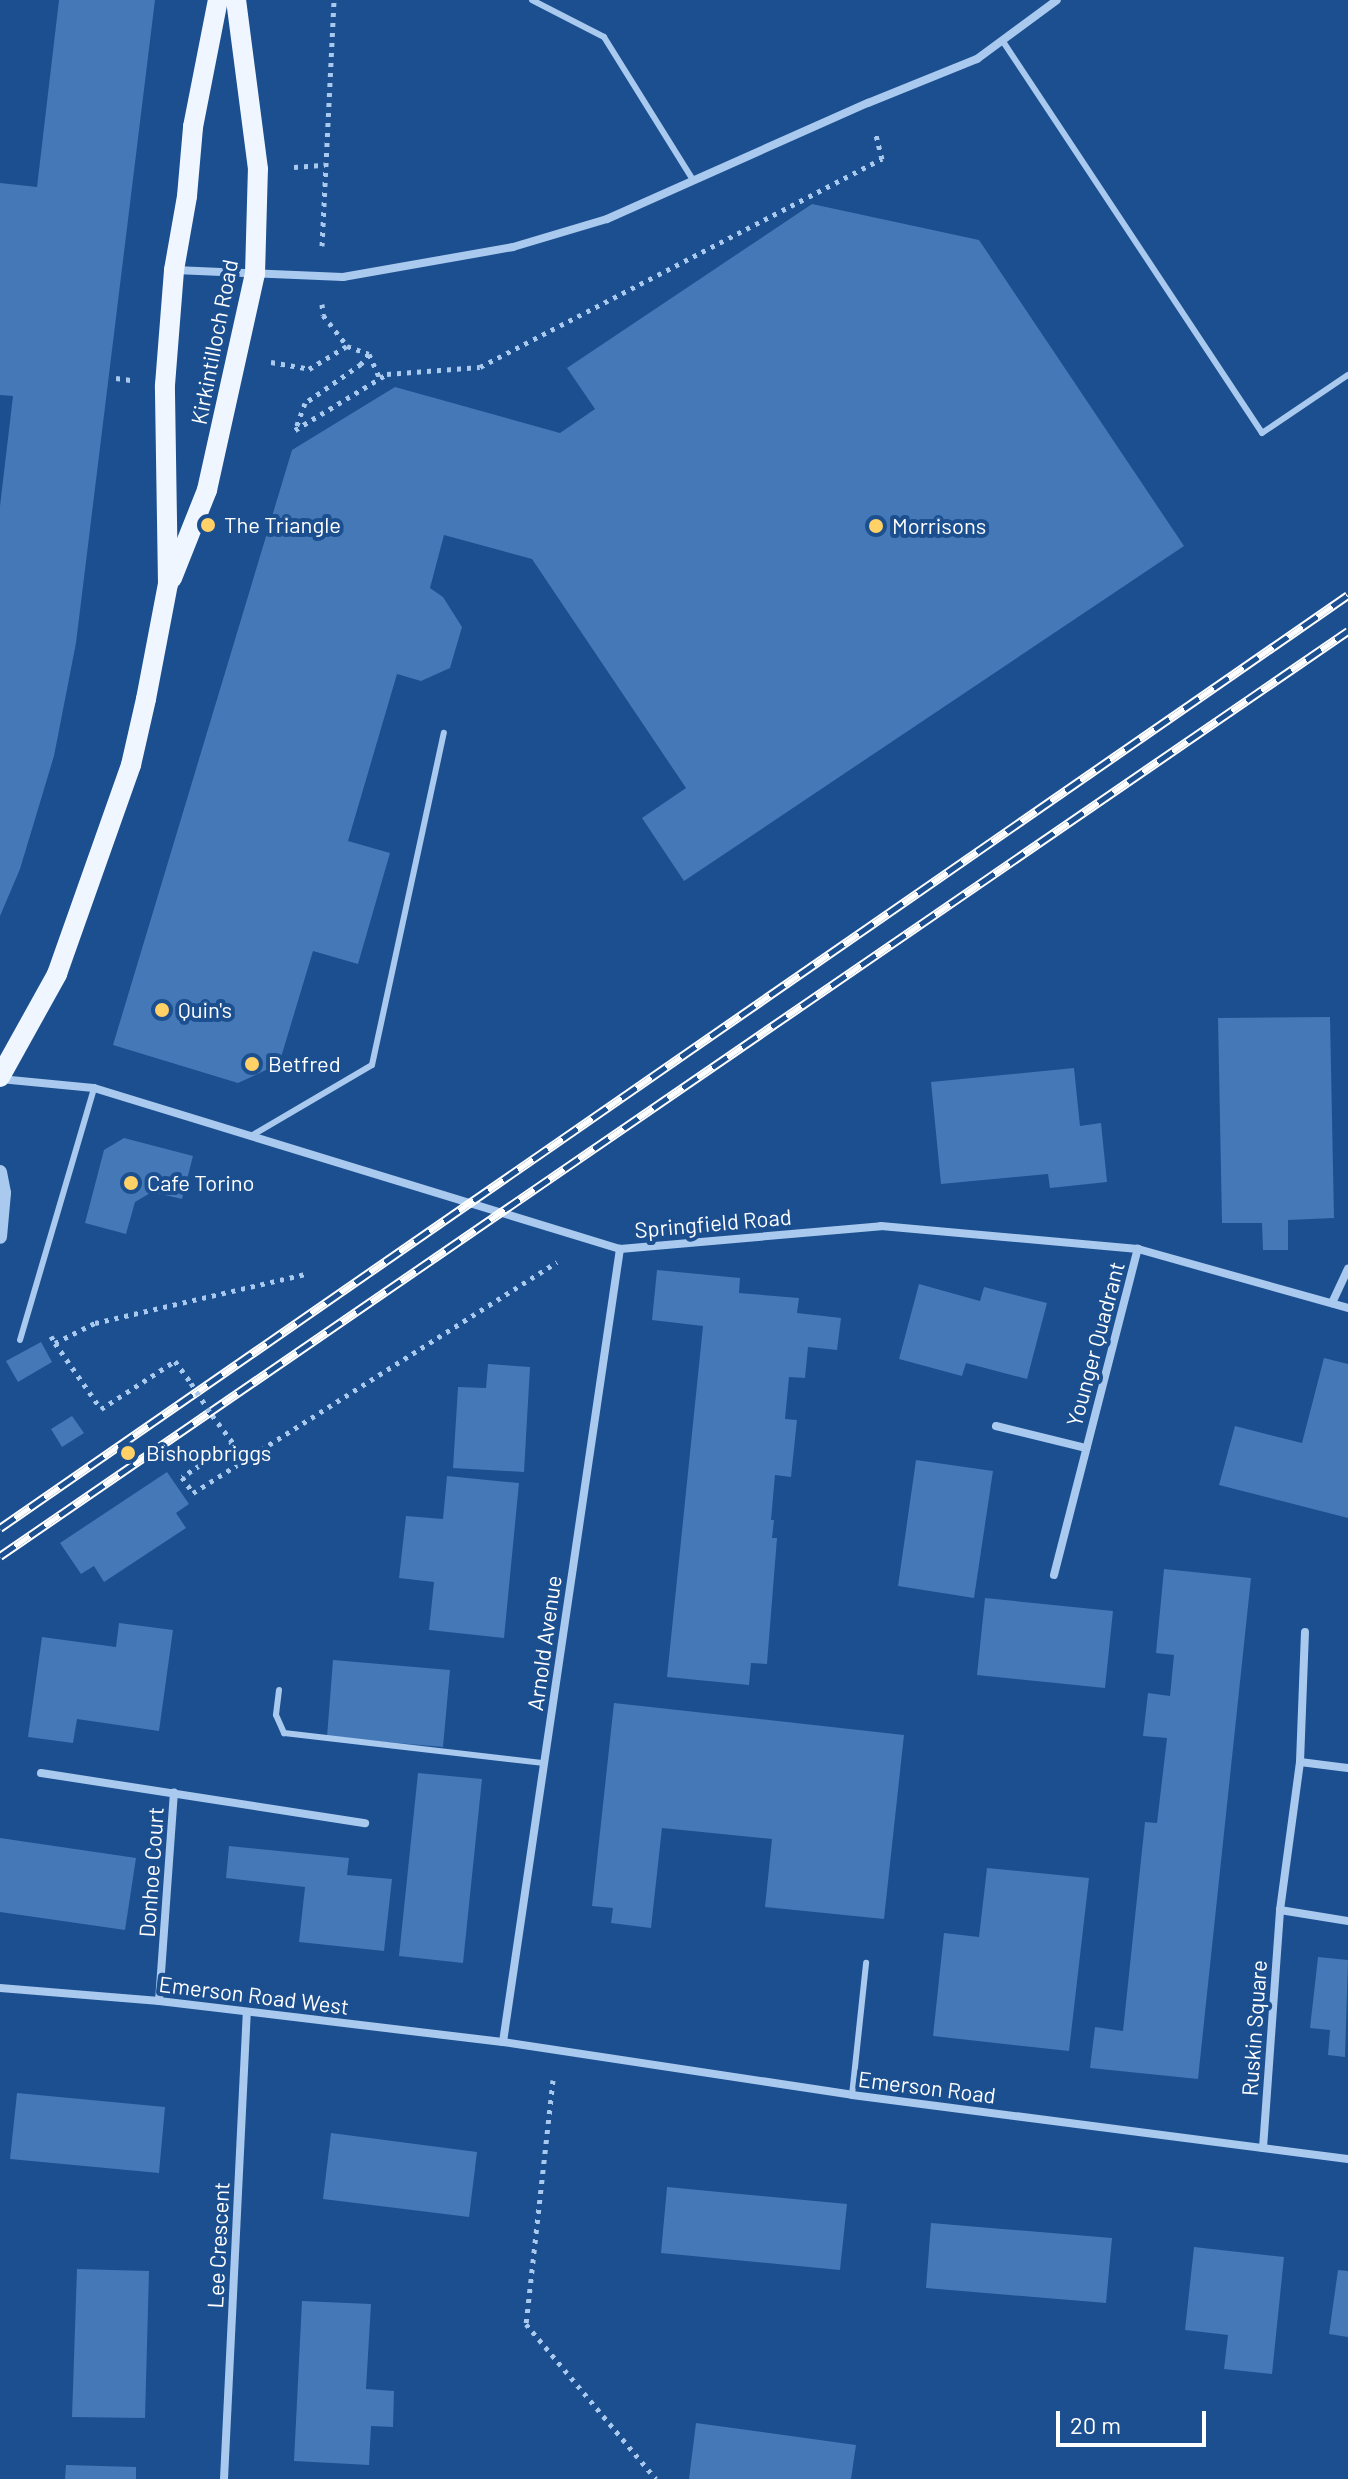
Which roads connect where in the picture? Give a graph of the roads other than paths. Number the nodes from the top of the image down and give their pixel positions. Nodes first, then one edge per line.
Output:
1 (218, 0) edge
2 (236, 0) edge
3 (532, 0) edge
4 (1057, 0) edge
5 (1002, 40) junction
6 (693, 180) junction
7 (174, 270) junction
8 (255, 274) junction
9 (1348, 375) edge
10 (167, 590) junction
11 (444, 733) dead end
12 (0, 1078) edge
13 (94, 1088) junction
14 (248, 1138) junction
15 (0, 1172) edge
16 (0, 1237) edge
17 (620, 1249) junction
18 (1138, 1249) junction
19 (1348, 1268) edge
20 (1332, 1303) junction
21 (1348, 1308) edge
22 (20, 1340) dead end
23 (996, 1426) dead end
24 (1086, 1448) junction
25 (1054, 1575) dead end
26 (1305, 1632) dead end
27 (279, 1690) dead end
28 (1300, 1762) junction
29 (544, 1763) junction
30 (1348, 1768) edge
31 (41, 1773) dead end
32 (174, 1793) junction
33 (365, 1823) dead end
34 (1280, 1910) junction
35 (1348, 1921) edge
36 (866, 1963) dead end
37 (0, 1988) edge
38 (159, 2001) junction
39 (247, 2013) junction
40 (503, 2042) junction
41 (852, 2095) junction
42 (1263, 2148) junction
43 (1348, 2159) edge
44 (224, 2479) edge

1 - 7 main road, Kirkintilloch Road
2 - 8 main road, Kirkintilloch Road
3 - 6 lane
4 - 5 street
5 - 6 street
5 - 9 lane
6 - 8 street
7 - 8 street
7 - 10 main road, Kirkintilloch Road
8 - 10 main road, Kirkintilloch Road
10 - 12 main road, Kirkintilloch Road
11 - 14 lane
12 - 13 street, Springfield Road
13 - 14 street, Springfield Road
13 - 22 lane
14 - 17 street, Springfield Road
15 - 16 street
17 - 18 street, Springfield Road
17 - 29 street, Arnold Avenue
18 - 20 street, Springfield Road
18 - 24 street, Younger Quadrant
19 - 20 street
20 - 21 street, Springfield Road
23 - 24 street, Younger Quadrant
24 - 25 street, Younger Quadrant
26 - 28 street, Ruskin Square
27 - 29 lane
28 - 30 street
28 - 34 street, Ruskin Square
29 - 40 street, Arnold Avenue
31 - 32 street, Donhoe Court
32 - 33 street, Donhoe Court
32 - 38 street, Donhoe Court
34 - 35 street
34 - 42 street, Ruskin Square
36 - 41 lane
37 - 38 street, Emerson Road West
38 - 39 street, Emerson Road West
39 - 40 street, Emerson Road West
39 - 44 street, Lee Crescent
40 - 41 street, Emerson Road
41 - 42 street, Emerson Road
42 - 43 street, Emerson Road

